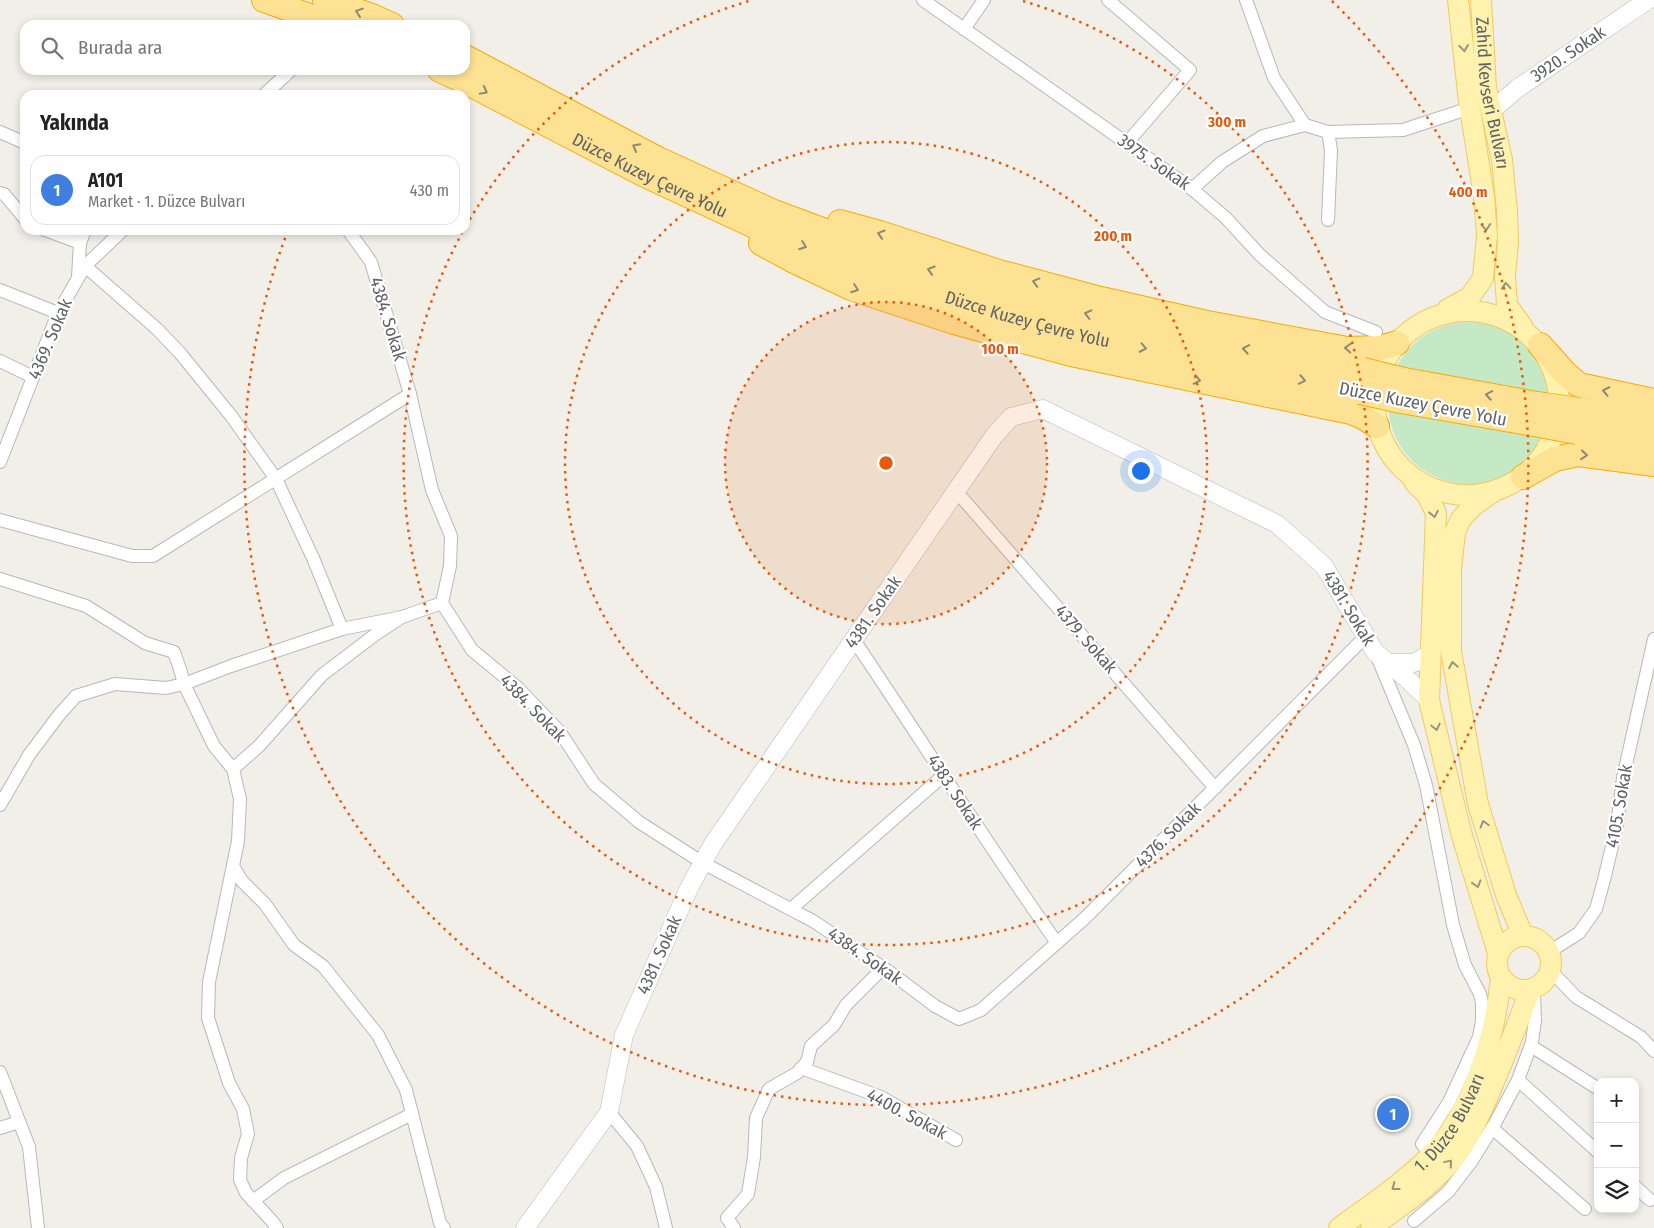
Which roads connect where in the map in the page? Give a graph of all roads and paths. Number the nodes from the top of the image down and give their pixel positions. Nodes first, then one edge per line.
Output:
1 (264, 0) edge
2 (325, 0) edge
3 (923, 0) edge
4 (984, 0) edge
5 (1108, 0) edge
6 (1246, 0) edge
7 (1458, 0) edge
8 (1481, 0) edge
9 (1648, 0) edge
10 (321, 20) edge
11 (381, 20) edge
12 (964, 29) junction
13 (470, 60) edge
14 (286, 75) edge
15 (451, 75) edge
16 (269, 90) edge
17 (1470, 108) junction
18 (1491, 110) junction
19 (1305, 125) junction
20 (0, 132) edge
21 (1328, 132) junction
22 (20, 141) edge
23 (1127, 143) junction
24 (650, 167) junction
25 (1192, 189) junction
26 (0, 192) edge
27 (20, 213) edge
28 (1328, 220) dead end
29 (58, 235) edge
30 (83, 235) edge
31 (118, 235) edge
32 (352, 235) edge
33 (80, 243) junction
34 (85, 266) junction
35 (78, 278) junction
36 (0, 290) edge
37 (58, 313) junction
38 (1438, 314) junction
39 (1376, 332) dead end
40 (1532, 337) junction
41 (1397, 344) junction
42 (0, 361) edge
43 (33, 377) junction
44 (410, 394) junction
45 (1654, 401) edge
46 (1654, 420) edge
47 (1578, 421) junction
48 (1376, 426) junction
49 (1654, 442) edge
50 (1, 455) edge
51 (1654, 464) edge
52 (1407, 474) junction
53 (1523, 477) junction
54 (276, 479) junction
55 (956, 491) junction
56 (1494, 492) junction
57 (0, 520) edge
58 (0, 580) edge
59 (442, 603) junction
60 (402, 618) junction
61 (342, 629) junction
62 (1366, 636) junction
63 (1654, 639) edge
64 (854, 640) junction
65 (1430, 654) junction
66 (1382, 657) junction
67 (184, 684) junction
68 (1429, 700) junction
69 (233, 769) junction
70 (944, 775) junction
71 (1215, 788) junction
72 (0, 805) edge
73 (703, 863) junction
74 (233, 866) junction
75 (792, 909) junction
76 (1523, 936) junction
77 (1057, 943) junction
78 (1498, 953) junction
79 (1549, 961) junction
80 (883, 968) junction
81 (1501, 978) junction
82 (1533, 989) junction
83 (959, 1018) joint
84 (1531, 1046) junction
85 (1654, 1051) edge
86 (801, 1068) junction
87 (0, 1072) edge
88 (1518, 1080) junction
89 (1594, 1086) edge
90 (609, 1112) junction
91 (412, 1114) junction
92 (19, 1122) junction
93 (0, 1128) edge
94 (1492, 1128) junction
95 (956, 1140) dead end
96 (1594, 1148) edge
97 (1430, 1155) junction
98 (1639, 1190) edge
99 (1650, 1200) dead end
100 (253, 1201) junction
101 (1585, 1210) dead end
102 (1414, 1221) dead end
103 (38, 1228) edge
104 (277, 1228) edge
105 (444, 1228) edge
106 (525, 1228) edge
107 (666, 1228) edge
108 (734, 1228) edge
109 (1339, 1228) edge
110 (1371, 1228) edge

1 - 10 highway
11 -> 2 highway
3 - 12 street, 3975. Sokak
4 - 12 street
5 - 23 street
6 - 19 street
7 -> 17 main road, Zahid Kevseri Bulvarı
8 - 18 main road, Zahid Kevseri Bulvarı
9 - 18 street, 3920. Sokak
12 - 23 street, 3975. Sokak
24 -> 13 highway, Düzce Kuzey Çevre Yolu
14 - 16 street
15 -> 24 highway, Düzce Kuzey Çevre Yolu
17 - 21 street
17 -> 38 main road, Zahid Kevseri Bulvarı
40 -> 18 main road, Zahid Kevseri Bulvarı
19 - 21 street
19 - 25 street
20 - 22 street
21 - 28 street
23 - 25 street, 3975. Sokak
41 -> 24 highway
24 - 47 highway, Düzce Kuzey Çevre Yolu, bridge
24 -> 48 highway
25 - 39 street, 3975. Sokak
26 - 27 street
29 - 33 street
30 - 33 street
31 - 34 street, 4369. Sokak
32 - 44 street, 4384. Sokak
33 - 35 street
34 - 35 street, 4369. Sokak
34 - 54 street
35 - 37 street, 4369. Sokak
36 - 37 street
37 - 43 street, 4369. Sokak
38 - 40 main road
38 - 41 main road, Zahid Kevseri Bulvarı
45 -> 40 highway
40 - 53 main road, Zahid Kevseri Bulvarı
41 - 48 main road, Zahid Kevseri Bulvarı
42 - 43 street
43 - 50 street, 4369. Sokak
44 - 54 street
44 - 59 street, 4384. Sokak
46 - 47 highway, Düzce Kuzey Çevre Yolu
47 - 49 highway, Düzce Kuzey Çevre Yolu
48 - 52 main road, Zahid Kevseri Bulvarı
53 -> 51 highway
52 - 56 main road
52 -> 65 main road, Zahid Kevseri Bulvarı
53 - 56 main road
54 - 57 street
54 - 61 street
55 - 62 street, 4381. Sokak
55 - 64 street, 4381. Sokak
55 - 71 street, 4379. Sokak
76 -> 56 main road
58 - 67 street
59 - 60 street
59 - 73 street, 4384. Sokak
60 - 61 street
60 - 69 street
61 - 67 street
62 - 66 street, 4381. Sokak
62 - 71 street, 4376. Sokak
63 - 79 street, 4105. Sokak
64 - 70 street, 4383. Sokak
64 - 73 street, 4381. Sokak
65 - 66 street
65 - 68 main road, Zahid Kevseri Bulvarı
66 - 68 street, 4381. Sokak
66 - 97 street
67 - 69 street
67 - 72 street
68 -> 78 main road, Zahid Kevseri Bulvarı
69 - 74 street
70 - 75 street
70 - 77 street, 4383. Sokak
71 - 77 street, 4376. Sokak
73 - 75 street, 4384. Sokak
73 - 90 street, 4381. Sokak
74 - 91 street
74 - 100 street
75 - 80 street, 4384. Sokak
76 - 78 main road
76 - 79 main road
77 - 83 street, 4376. Sokak
78 - 81 main road
79 - 82 main road
79 - 85 street
80 - 83 street, 4384. Sokak
80 - 86 street
81 - 82 main road
81 - 97 main road, 1. Düzce Bulvarı
82 - 84 street
110 -> 82 main road, 1. Düzce Bulvarı
84 - 88 street
84 - 89 street
86 - 95 street, 4400. Sokak
86 - 108 street
87 - 92 street
88 - 94 street
88 - 96 street
90 - 106 street, 4381. Sokak
90 - 107 street
91 - 100 street
91 - 105 street
92 - 93 street
92 - 103 street
94 - 101 street
94 - 102 street
97 -> 109 main road, 1. Düzce Bulvarı
98 - 99 street
100 - 104 street

